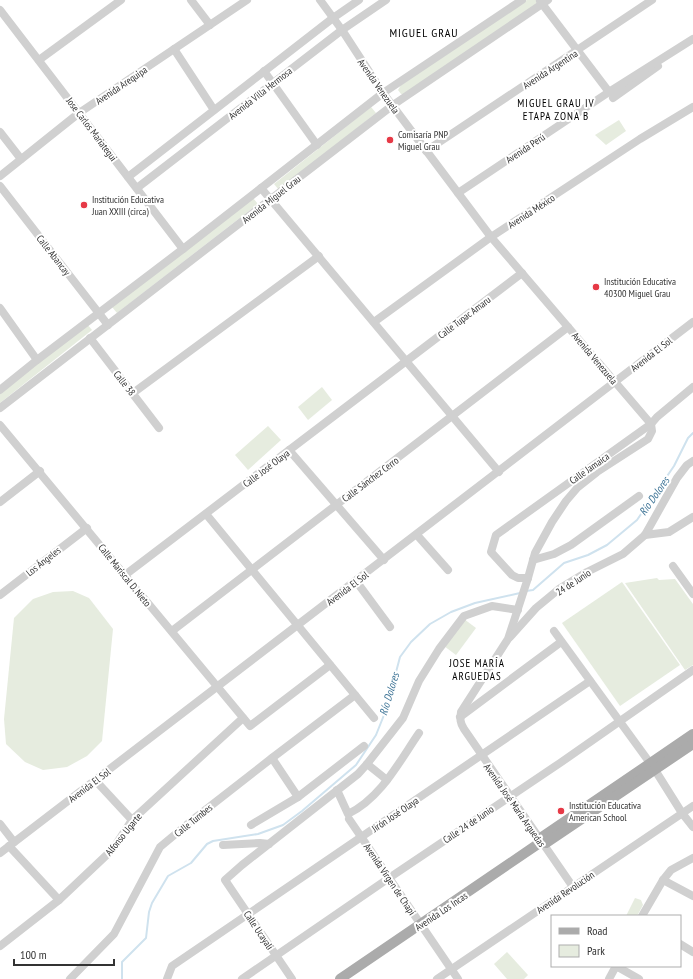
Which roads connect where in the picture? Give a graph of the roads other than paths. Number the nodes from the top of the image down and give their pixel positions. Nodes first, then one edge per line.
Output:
1 (121, 0) edge
2 (191, 0) edge
3 (247, 0) edge
4 (320, 0) edge
5 (360, 0) edge
6 (386, 0) edge
7 (522, 0) edge
8 (652, 0) edge
9 (544, 1) edge
10 (0, 10) edge
11 (333, 18) junction
12 (210, 25) junction
13 (342, 30) junction
14 (693, 39) edge
15 (174, 49) junction
16 (578, 50) junction
17 (39, 60) junction
18 (264, 71) junction
19 (273, 83) junction
20 (383, 93) junction
21 (611, 95) junction
22 (392, 105) junction
23 (693, 107) edge
24 (214, 110) junction
25 (79, 113) junction
26 (0, 132) edge
27 (317, 144) junction
28 (426, 151) junction
29 (21, 159) junction
30 (0, 176) edge
31 (128, 178) junction
32 (0, 186) edge
33 (137, 188) junction
34 (262, 188) junction
35 (458, 193) junction
36 (271, 199) junction
37 (491, 237) junction
38 (183, 249) junction
39 (319, 256) junction
40 (522, 273) junction
41 (0, 308) edge
42 (99, 312) junction
43 (374, 322) junction
44 (693, 322) edge
45 (108, 325) junction
46 (568, 327) junction
47 (90, 338) junction
48 (37, 360) junction
49 (406, 361) junction
50 (615, 382) junction
51 (693, 387) edge
52 (0, 390) edge
53 (133, 393) junction
54 (0, 408) edge
55 (452, 416) junction
56 (651, 424) junction
57 (0, 425) edge
58 (159, 428) dead end
59 (289, 450) junction
60 (693, 461) edge
61 (40, 471) junction
62 (499, 472) junction
63 (639, 496) dead end
64 (0, 502) edge
65 (336, 505) junction
66 (206, 514) junction
67 (693, 518) edge
68 (87, 528) junction
69 (417, 535) junction
70 (645, 535) junction
71 (384, 560) junction
72 (533, 560) junction
73 (673, 566) dead end
74 (252, 570) junction
75 (448, 570) dead end
76 (125, 575) junction
77 (528, 580) junction
78 (356, 581) junction
79 (693, 594) edge
80 (0, 595) edge
81 (519, 606) junction
82 (298, 625) junction
83 (390, 627) dead end
84 (172, 631) junction
85 (554, 631) dead end
86 (508, 639) junction
87 (562, 642) junction
88 (330, 665) junction
89 (693, 670) edge
90 (590, 681) junction
91 (218, 687) junction
92 (355, 695) junction
93 (243, 718) junction
94 (374, 718) dead end
95 (460, 719) junction
96 (620, 720) junction
97 (419, 733) dead end
98 (693, 734) edge
99 (693, 744) edge
100 (364, 746) dead end
101 (481, 755) junction
102 (272, 758) junction
103 (367, 764) junction
104 (653, 766) junction
105 (95, 780) junction
106 (387, 780) junction
107 (337, 790) junction
108 (509, 796) junction
109 (298, 797) junction
110 (693, 806) edge
111 (682, 813) junction
112 (349, 819) dead end
113 (132, 820) junction
114 (0, 824) edge
115 (251, 825) dead end
116 (693, 827) edge
117 (361, 837) junction
118 (541, 842) junction
119 (11, 844) junction
120 (269, 844) junction
121 (223, 845) dead end
122 (0, 853) edge
123 (693, 858) edge
124 (389, 878) junction
125 (663, 880) junction
126 (573, 887) junction
127 (693, 896) edge
128 (59, 900) junction
129 (248, 914) junction
130 (643, 915) edge
131 (421, 924) junction
132 (681, 945) edge
133 (0, 946) edge
134 (693, 952) edge
135 (276, 956) junction
136 (615, 967) edge
137 (618, 967) edge
138 (452, 969) junction
139 (73, 978) edge
140 (167, 979) edge
141 (242, 979) edge
142 (292, 979) edge
143 (340, 979) edge
144 (437, 979) edge
145 (458, 979) edge
146 (609, 979) edge
147 (639, 979) edge

1 - 17 street
2 - 12 street
3 - 12 street, Avenida Arequipa
4 - 11 street, Avenida Venezuela
5 - 11 street, Avenida Villa Hermosa
6 - 13 street, Avenida Villa Hermosa
7 - 20 street, Avenida Miguel Grau
8 - 16 street, Avenida Argentina
9 - 16 street
9 - 22 street, Avenida Miguel Grau
10 - 17 street, Jose Carlos Mariategui
11 - 13 street, Avenida Venezuela
11 - 18 street, Avenida Villa Hermosa
12 - 15 street, Avenida Arequipa
13 - 19 street, Avenida Villa Hermosa
13 - 20 street, Avenida Venezuela
14 - 21 street, Avenida Perú
15 - 24 street
15 - 25 street, Avenida Arequipa
16 - 21 street
16 - 28 street, Avenida Argentina
17 - 25 street, Jose Carlos Mariategui
18 - 19 street
18 - 24 street, Avenida Villa Hermosa
19 - 27 street
19 - 33 street, Avenida Villa Hermosa
20 - 22 street, Avenida Venezuela
20 - 27 street, Avenida Miguel Grau
21 - 35 street, Avenida Perú
22 - 28 street, Avenida Venezuela
22 - 36 street, Avenida Miguel Grau
23 - 37 street, Avenida México
24 - 31 street, Avenida Villa Hermosa
25 - 29 street, Avenida Arequipa
25 - 31 street, Jose Carlos Mariategui
26 - 29 street
27 - 34 street, Avenida Miguel Grau
28 - 35 street, Avenida Venezuela
29 - 30 street, Avenida Arequipa
31 - 33 street, Jose Carlos Mariategui
32 - 42 street, Calle Abancay
33 - 38 street, Jose Carlos Mariategui
34 - 36 street
34 - 38 street, Avenida Miguel Grau
35 - 37 street, Avenida Venezuela
36 - 39 street
36 - 45 street, Avenida Miguel Grau
37 - 40 street, Avenida Venezuela
37 - 43 street, Avenida México
38 - 42 street, Avenida Miguel Grau
39 - 43 street
39 - 53 street
40 - 46 street, Avenida Venezuela
40 - 49 street, Calle Tupac Amaru
41 - 48 street
42 - 45 street, Calle Abancay
42 - 48 street, Avenida Miguel Grau
43 - 49 street
44 - 50 street, Avenida El Sol
45 - 47 street, Avenida Miguel Grau
46 - 50 street, Avenida Venezuela
46 - 55 street, Calle Sánchez Cerro
47 - 53 street, Calle 38
47 - 54 street, Avenida Miguel Grau
48 - 52 street, Avenida Miguel Grau
49 - 55 street
49 - 59 street, Calle José Olaya
50 - 56 street, Avenida Venezuela
50 - 62 street, Avenida El Sol
51 - 56 street, Calle Jamaica
53 - 58 street, Calle 38
55 - 62 street
55 - 65 street, Calle Sánchez Cerro
56 - 72 street
56 - 77 street, Calle Jamaica
57 - 61 street, Calle Mariscal D. Nieto
59 - 65 street
59 - 66 street, Calle José Olaya
60 - 70 street
61 - 64 street
61 - 68 street, Calle Mariscal D. Nieto
62 - 69 street, Avenida El Sol
63 - 72 street
65 - 71 street
65 - 74 street, Calle Sánchez Cerro
66 - 74 street
66 - 76 street, Calle José Olaya
67 - 70 street
68 - 76 street, Calle Mariscal D. Nieto
68 - 80 street, Los Ángeles
69 - 71 street, Avenida El Sol
69 - 75 street
70 - 86 street, 24 de Junio
71 - 78 street, Avenida El Sol
72 - 77 street
73 - 79 street
74 - 82 street
74 - 84 street, Calle Sánchez Cerro
76 - 84 street, Calle Mariscal D. Nieto
77 - 81 street
78 - 82 street, Avenida El Sol
78 - 83 street
81 - 86 street
81 - 103 street
82 - 88 street
82 - 91 street, Avenida El Sol
84 - 91 street, Calle Mariscal D. Nieto
85 - 87 street
86 - 95 street
87 - 90 street
87 - 95 street
88 - 92 street
88 - 93 street, Calle Mariscal D. Nieto
89 - 96 street, Calle 24 de Junio
90 - 96 street
90 - 101 street, Jirón José Olaya
91 - 93 street, Calle Mariscal D. Nieto
91 - 105 street, Avenida El Sol
92 - 94 street
92 - 102 street, Calle Tumbes
93 - 113 street, Alfonso Ugarte
95 - 101 street, Avenida José María Arguedas
96 - 104 street
96 - 108 street, Calle 24 de Junio
97 - 106 street
98 - 104 main road, Avenida Los Incas
99 - 104 main road, Avenida Los Incas
100 - 109 street
101 - 108 street, Avenida José María Arguedas
101 - 117 street, Jirón José Olaya
102 - 109 street
102 - 139 street, Calle Tumbes
103 - 106 street
103 - 107 street
104 - 111 street
104 - 118 main road, Avenida Los Incas
105 - 113 street
105 - 119 street, Avenida El Sol
106 - 107 street
107 - 120 street
108 - 118 street, Avenida José María Arguedas
108 - 124 street, Calle 24 de Junio
109 - 115 street
110 - 111 street, Avenida Revolución
111 - 116 street
111 - 126 street, Avenida Revolución
112 - 117 street, Avenida Virgen de Chapi
113 - 128 street, Alfonso Ugarte
114 - 119 street
117 - 124 street, Avenida Virgen de Chapi
117 - 129 street, Jirón José Olaya
118 - 126 street, Avenida José María Arguedas
118 - 131 main road, Avenida Los Incas
119 - 122 street, Avenida El Sol
119 - 128 street
120 - 121 street
120 - 129 street, Calle Ucayali
123 - 125 street
124 - 131 street, Avenida Virgen de Chapi
124 - 135 street, Calle 24 de Junio
125 - 127 street
125 - 130 street
126 - 138 street, Avenida Revolución
128 - 133 street, Alfonso Ugarte
129 - 135 street, Calle Ucayali
129 - 140 street, Jirón José Olaya
131 - 138 street, Avenida Virgen de Chapi
131 - 143 main road, Avenida Los Incas
132 - 134 street
135 - 141 street, Calle 24 de Junio
135 - 142 street, Calle Ucayali
136 - 146 street
137 - 147 street
138 - 144 street, Avenida Revolución
138 - 145 street, Avenida Virgen de Chapi

